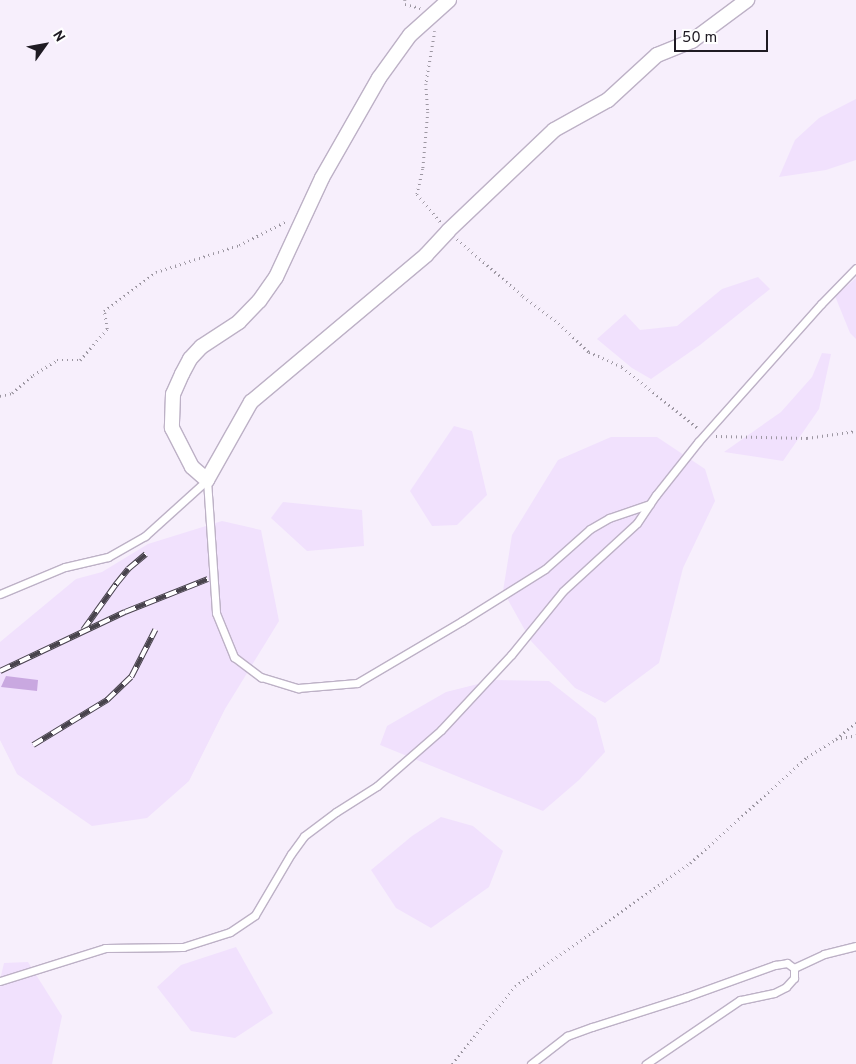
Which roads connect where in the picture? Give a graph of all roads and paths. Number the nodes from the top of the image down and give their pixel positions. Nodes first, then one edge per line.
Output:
1 (405, 0) edge
2 (449, 0) edge
3 (747, 0) edge
4 (436, 12) junction
5 (306, 212) junction
6 (448, 231) junction
7 (856, 268) edge
8 (0, 396) edge
9 (856, 431) edge
10 (706, 433) junction
11 (207, 480) junction
12 (650, 504) junction
13 (0, 594) edge
14 (856, 722) edge
15 (856, 735) edge
16 (836, 738) junction
17 (856, 946) edge
18 (794, 968) junction
19 (0, 981) edge
20 (452, 1064) edge
21 (530, 1064) edge
22 (646, 1064) edge

1 - 4 path
2 - 4 street
3 - 6 street
4 - 5 street
4 - 6 path
5 - 8 path
5 - 11 street
6 - 10 path
6 - 11 street
7 - 10 lane
9 - 10 path
10 - 12 lane
11 - 12 lane
11 - 13 lane
12 - 19 lane
14 - 16 path
15 - 16 path
16 - 20 path
17 - 18 lane
18 - 21 lane
18 - 22 lane

